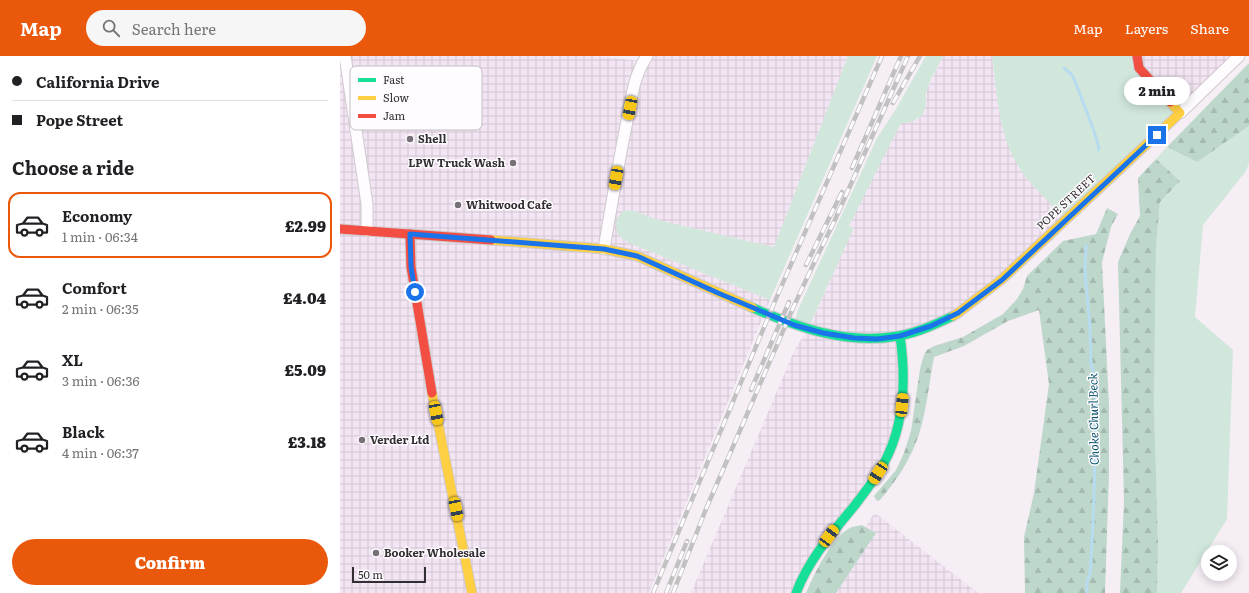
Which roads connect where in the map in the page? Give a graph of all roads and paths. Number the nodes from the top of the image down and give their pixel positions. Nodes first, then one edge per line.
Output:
1 (345, 56) edge
2 (647, 56) edge
3 (1137, 56) edge
4 (1239, 56) edge
5 (350, 90) edge
6 (1180, 113) junction
7 (356, 130) edge
8 (340, 229) edge
9 (367, 231) junction
10 (413, 234) junction
11 (604, 249) junction
12 (900, 336) junction
13 (472, 593) edge
14 (796, 593) edge

1 - 5 street
2 - 11 street
3 - 6 street
4 - 6 street
6 - 12 street, POPE STREET
7 - 9 street
8 - 9 street, POPE STREET
9 - 10 street, POPE STREET
10 - 11 street, POPE STREET
10 - 13 street
11 - 12 street, POPE STREET
12 - 14 street

